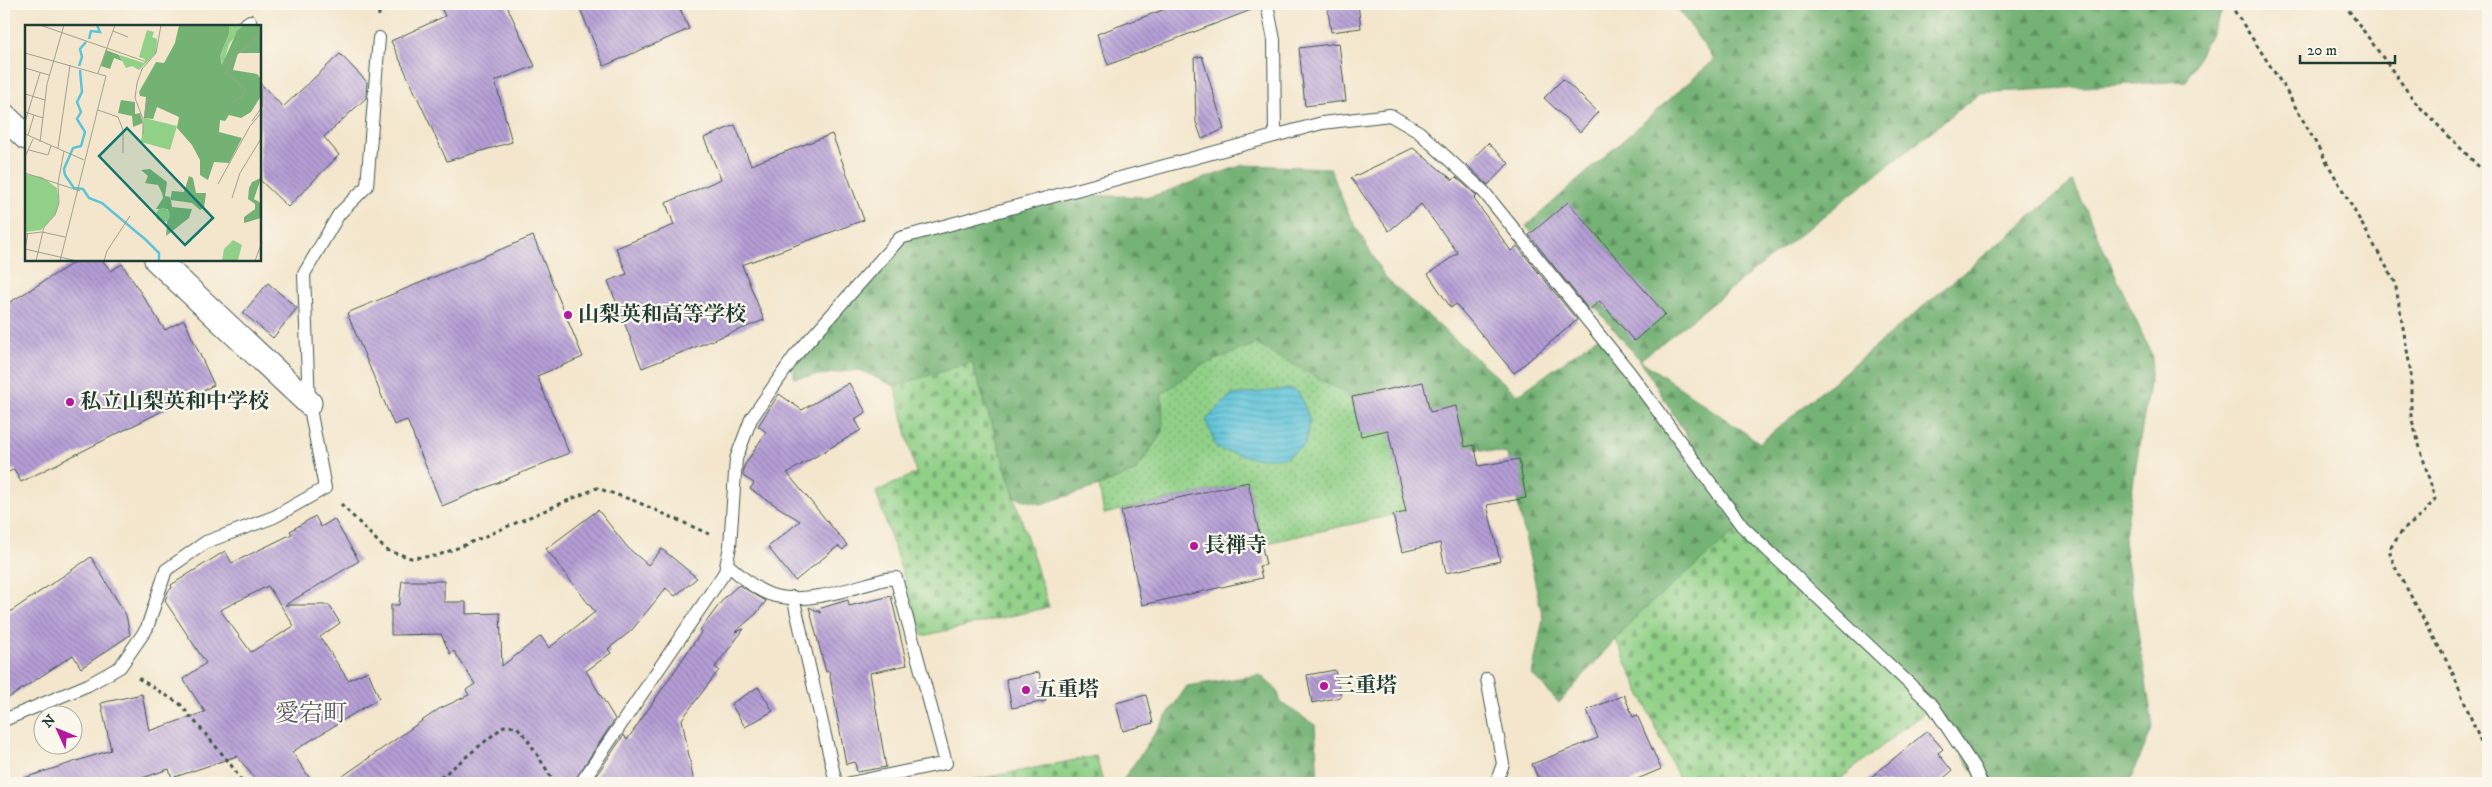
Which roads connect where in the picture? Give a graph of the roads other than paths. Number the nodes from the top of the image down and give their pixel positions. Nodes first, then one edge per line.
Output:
1 (1267, 4) edge
2 (379, 38) dead end
3 (4, 116) edge
4 (25, 136) edge
5 (1275, 136) junction
6 (158, 261) edge
7 (309, 403) junction
8 (727, 564) junction
9 (793, 597) junction
10 (1487, 679) dead end
11 (4, 720) edge
12 (581, 783) edge
13 (836, 783) edge
14 (850, 783) edge
15 (1496, 783) edge
16 (1981, 783) edge

1 - 5 lane
2 - 7 lane
3 - 4 street
5 - 8 lane
5 - 16 lane
6 - 7 street
7 - 11 lane
8 - 9 lane
8 - 12 lane
9 - 13 lane
9 - 14 lane
10 - 15 lane

